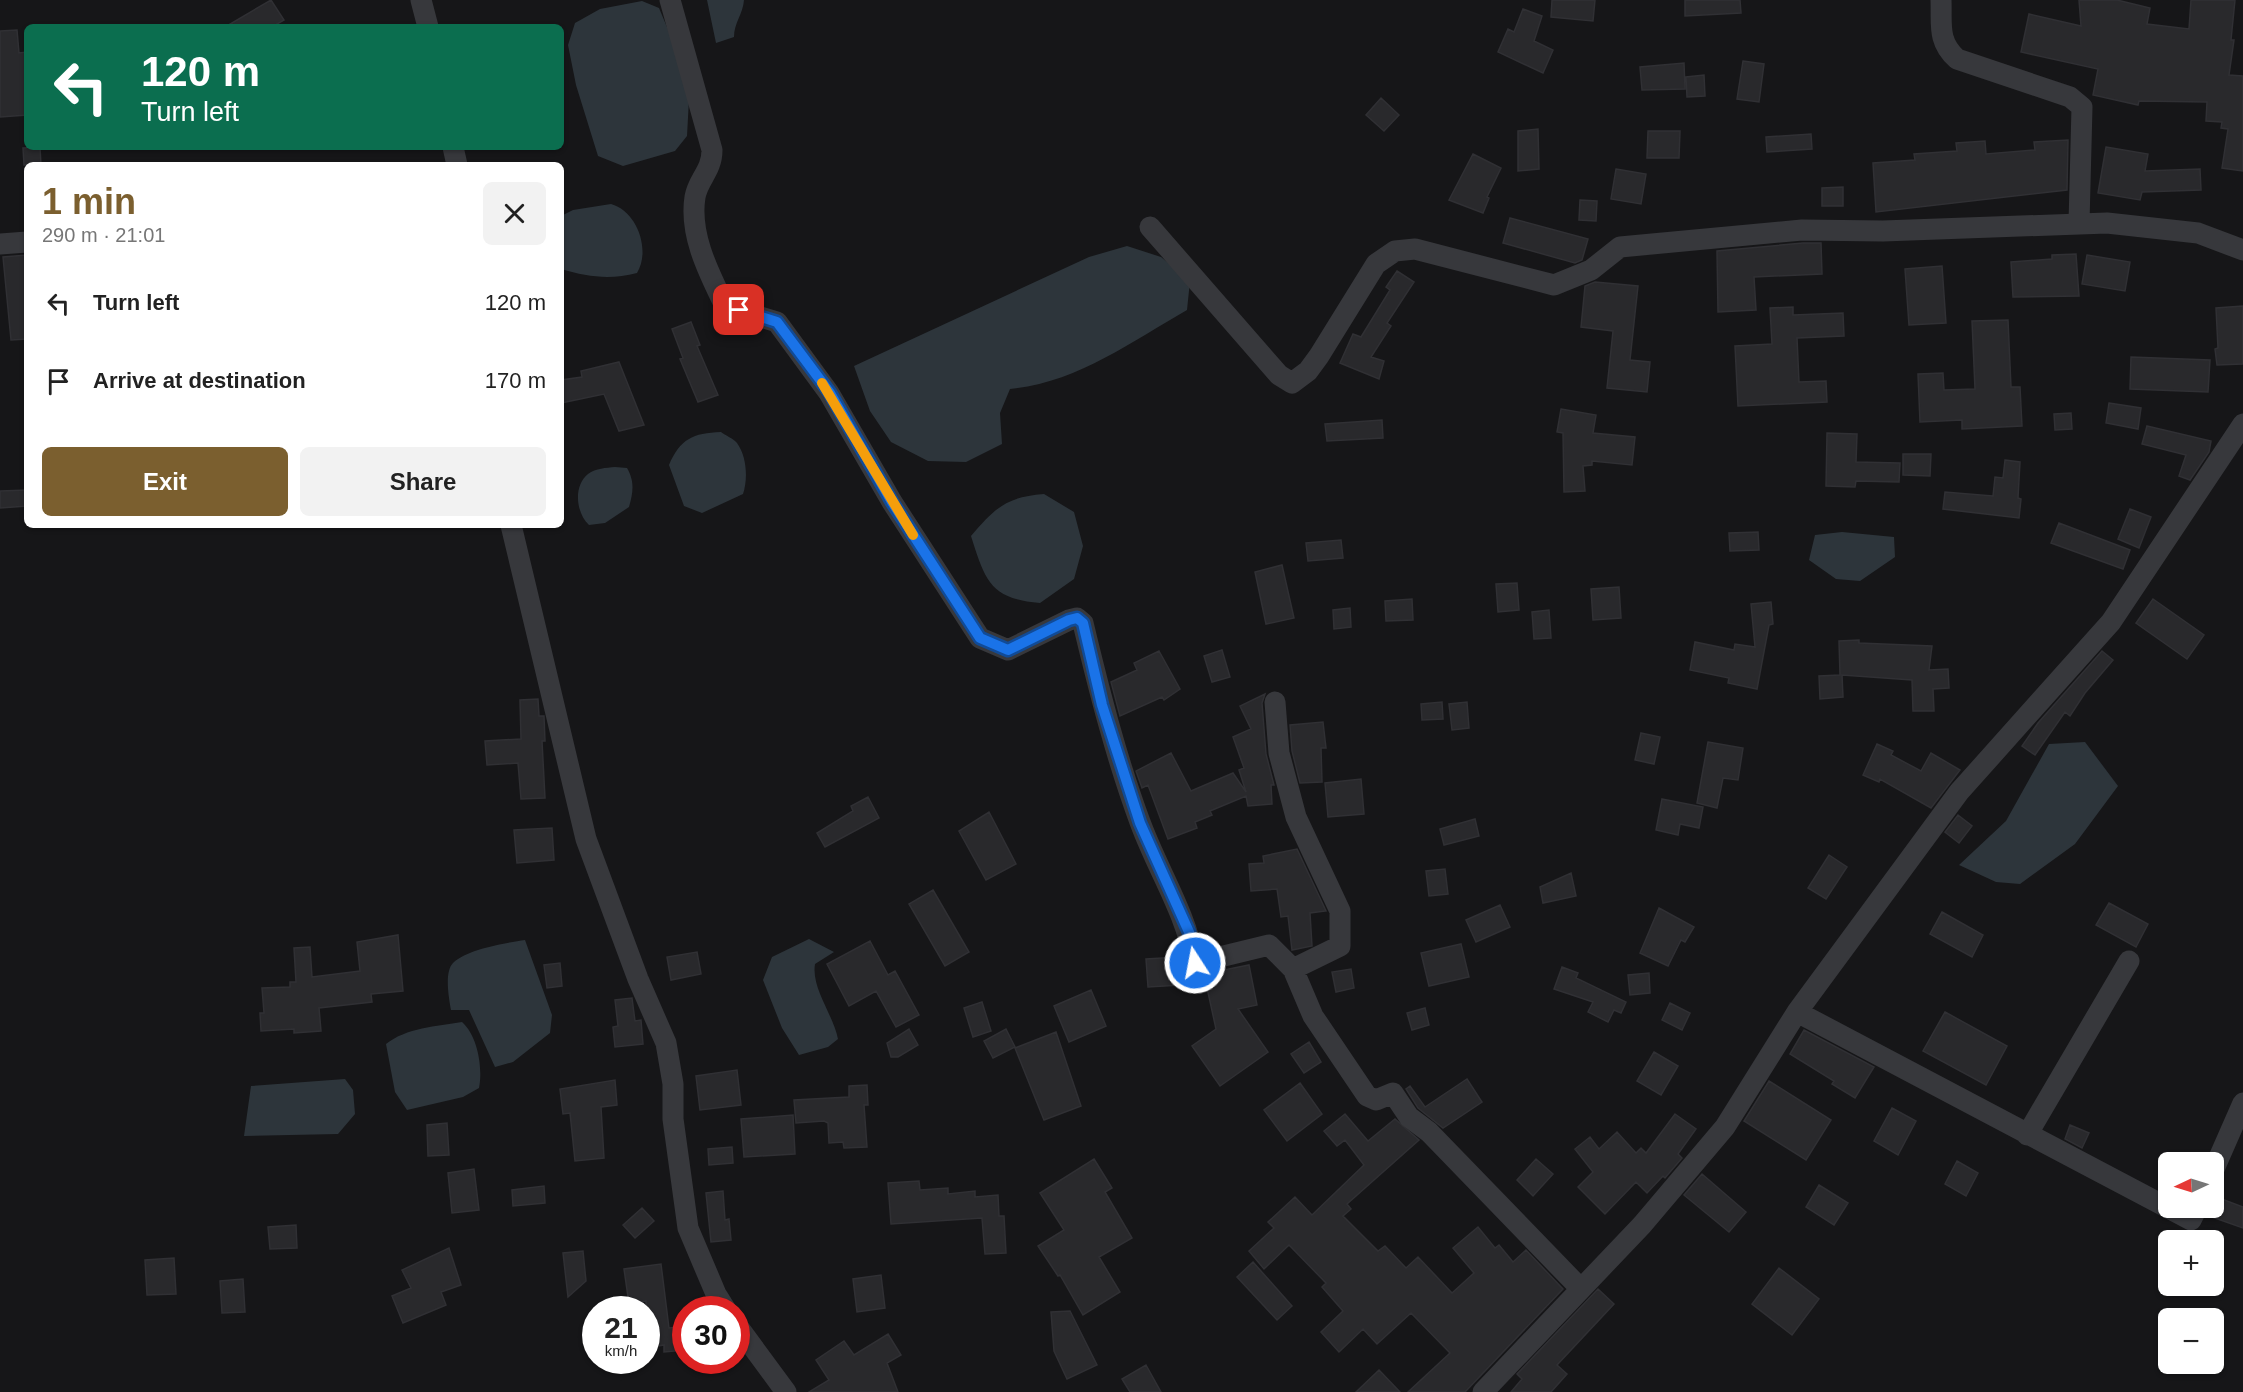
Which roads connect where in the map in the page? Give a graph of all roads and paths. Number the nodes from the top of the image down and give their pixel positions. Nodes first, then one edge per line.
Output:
1 (421, 0) edge
2 (670, 0) edge
3 (1941, 0) edge
4 (427, 24) edge
5 (2079, 223) junction
6 (1150, 227) dead end
7 (24, 242) edge
8 (0, 244) edge
9 (2243, 250) edge
10 (2243, 424) edge
11 (512, 528) edge
12 (1275, 702) dead end
13 (2129, 961) dead end
14 (1293, 969) junction
15 (1797, 1012) junction
16 (2243, 1103) edge
17 (2027, 1135) junction
18 (2221, 1152) edge
19 (2158, 1204) edge
20 (1581, 1289) junction
21 (717, 1296) edge
22 (750, 1343) edge
23 (786, 1392) edge
24 (1483, 1392) edge

1 - 4 street
2 - 14 street
3 - 5 street
5 - 6 street
5 - 9 street
7 - 8 street
10 - 15 street
11 - 21 street
12 - 14 street
13 - 17 street
14 - 20 street
15 - 17 street
15 - 20 street
16 - 18 street
17 - 19 street
20 - 24 street
22 - 23 street

